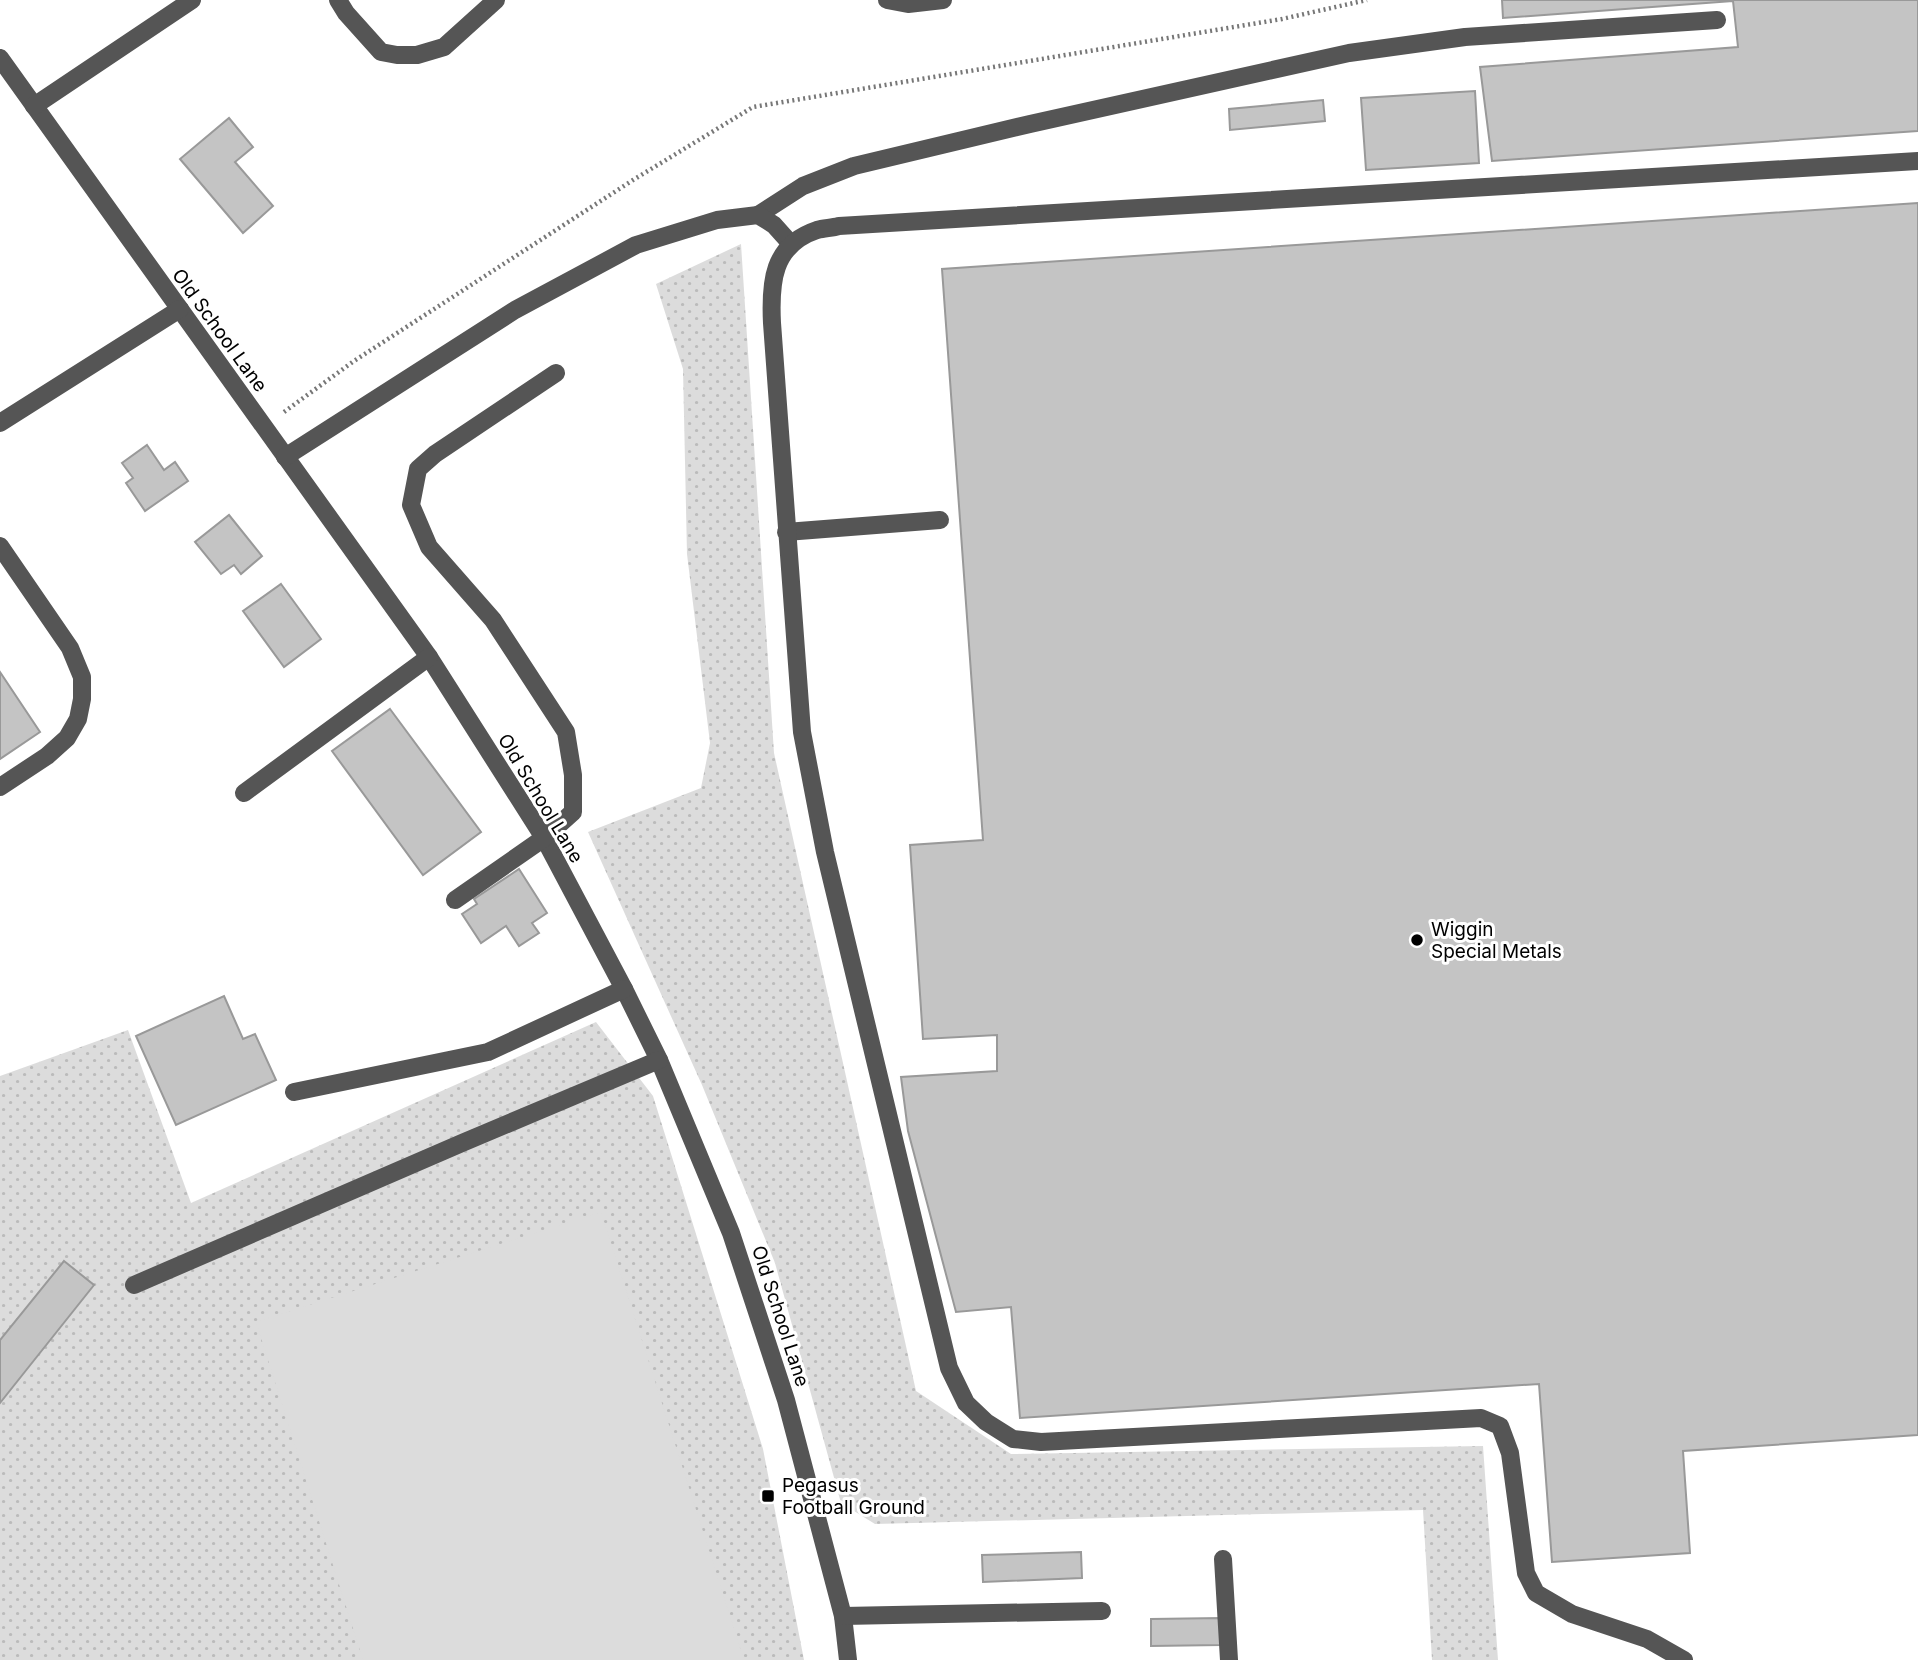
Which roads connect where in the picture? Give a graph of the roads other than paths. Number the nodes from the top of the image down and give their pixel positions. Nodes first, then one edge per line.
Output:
1 (192, 0) edge
2 (338, 0) edge
3 (496, 0) edge
4 (887, 0) edge
5 (943, 0) edge
6 (1717, 20) dead end
7 (0, 58) edge
8 (34, 106) junction
9 (1918, 161) edge
10 (758, 215) junction
11 (791, 244) junction
12 (180, 309) junction
13 (556, 373) dead end
14 (0, 423) edge
15 (285, 457) junction
16 (940, 520) dead end
17 (786, 532) junction
18 (0, 546) edge
19 (429, 657) junction
20 (0, 787) edge
21 (244, 793) dead end
22 (544, 838) junction
23 (456, 900) dead end
24 (624, 989) junction
25 (659, 1060) junction
26 (294, 1092) dead end
27 (134, 1284) dead end
28 (1223, 1559) dead end
29 (1102, 1611) dead end
30 (843, 1616) junction
31 (848, 1660) edge
32 (1229, 1660) edge
33 (1684, 1660) edge

1 - 8 street
2 - 3 street
4 - 5 street
6 - 10 street
7 - 8 street, Old School Lane
8 - 12 street, Old School Lane
9 - 11 street
10 - 11 street
10 - 15 street
11 - 17 street
12 - 14 street
12 - 15 street, Old School Lane
13 - 22 street
15 - 19 street, Old School Lane
16 - 17 street
17 - 33 street
18 - 20 street
19 - 21 street
19 - 22 street, Old School Lane
22 - 23 street
22 - 24 street, Old School Lane
24 - 25 street, Old School Lane
24 - 26 street
25 - 27 street
25 - 30 street, Old School Lane
28 - 32 street
29 - 30 street
30 - 31 street, Old School Lane

